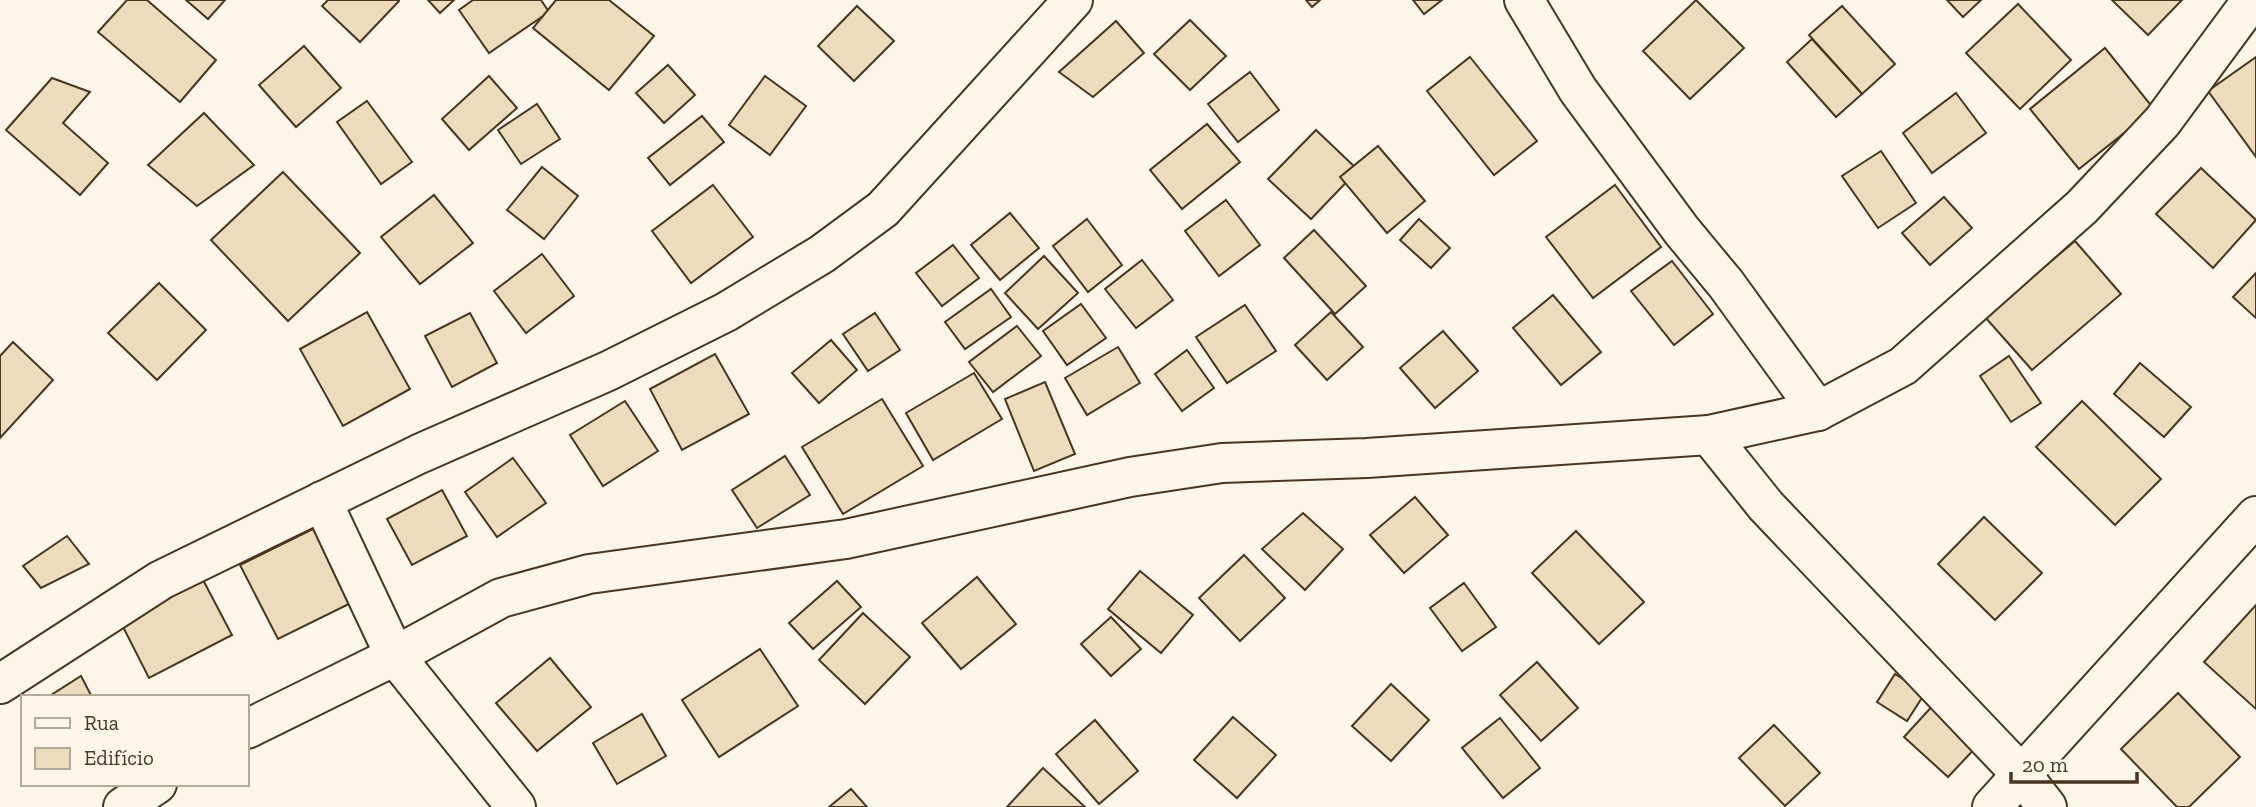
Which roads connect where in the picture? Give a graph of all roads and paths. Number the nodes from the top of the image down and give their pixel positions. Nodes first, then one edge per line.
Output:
1 (1073, 0) edge
2 (1524, 0) edge
3 (2252, 0) edge
4 (1818, 411) junction
5 (1709, 435) junction
6 (322, 501) junction
7 (2256, 516) edge
8 (395, 656) junction
9 (0, 684) edge
10 (248, 729) edge
11 (2022, 775) junction
12 (154, 786) edge
13 (123, 807) edge
14 (516, 807) edge
15 (1992, 807) edge
16 (2047, 807) edge

1 - 6 street
2 - 4 street
3 - 4 street
4 - 5 street
5 - 8 street
5 - 11 street
6 - 8 street
6 - 9 street
7 - 11 street
8 - 10 street
8 - 14 street
11 - 15 street
11 - 16 street
12 - 13 street

